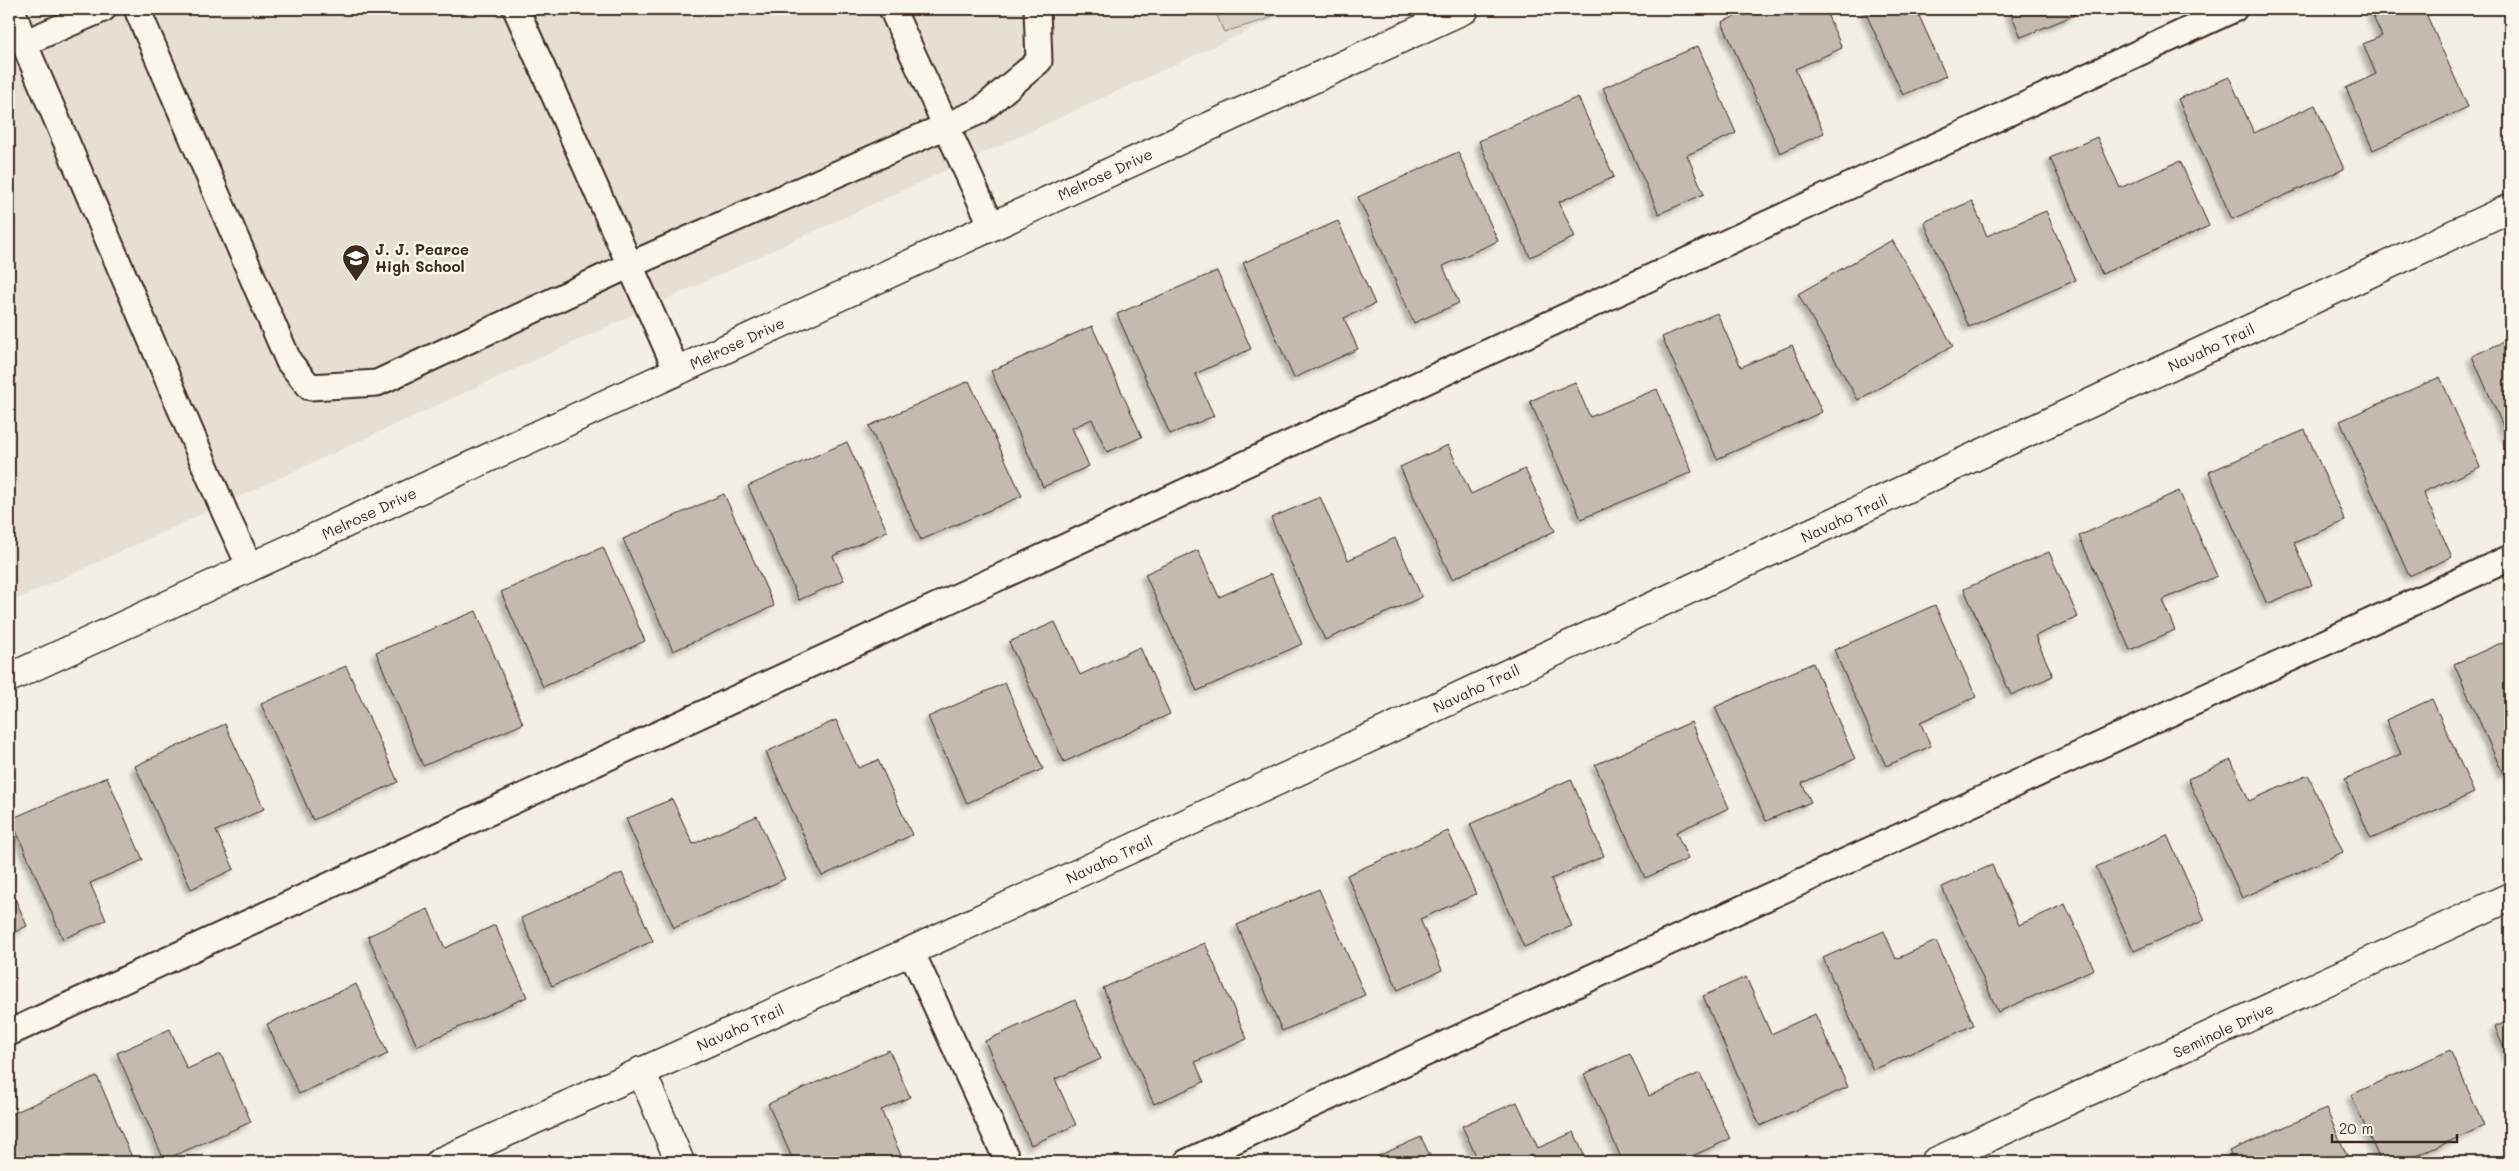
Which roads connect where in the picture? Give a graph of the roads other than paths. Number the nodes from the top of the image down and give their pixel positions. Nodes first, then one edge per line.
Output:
1 (12, 9) edge
2 (103, 9) edge
3 (137, 9) edge
4 (516, 9) edge
5 (892, 9) edge
6 (1037, 9) edge
7 (1465, 9) edge
8 (2234, 9) edge
9 (24, 43) junction
10 (944, 126) junction
11 (2510, 208) edge
12 (992, 226) junction
13 (630, 265) junction
14 (677, 371) junction
15 (2510, 558) edge
16 (250, 567) junction
17 (11, 671) edge
18 (2510, 897) edge
19 (911, 951) junction
20 (9, 1032) edge
21 (640, 1071) junction
22 (440, 1162) edge
23 (680, 1162) edge
24 (1008, 1162) edge
25 (1187, 1162) edge
26 (1935, 1162) edge

1 - 9 lane
2 - 9 lane
3 - 13 lane
4 - 13 lane
5 - 10 lane
6 - 10 lane
7 - 12 street, Melrose Drive
8 - 20 lane
9 - 16 lane
10 - 12 lane
10 - 13 lane
11 - 19 street, Navaho Trail
12 - 14 street, Melrose Drive
13 - 14 lane
14 - 16 street, Melrose Drive
15 - 25 lane
16 - 17 street, Melrose Drive
18 - 26 street, Seminole Drive
19 - 21 street, Navaho Trail
19 - 24 lane
21 - 22 street, Navaho Trail
21 - 23 street

